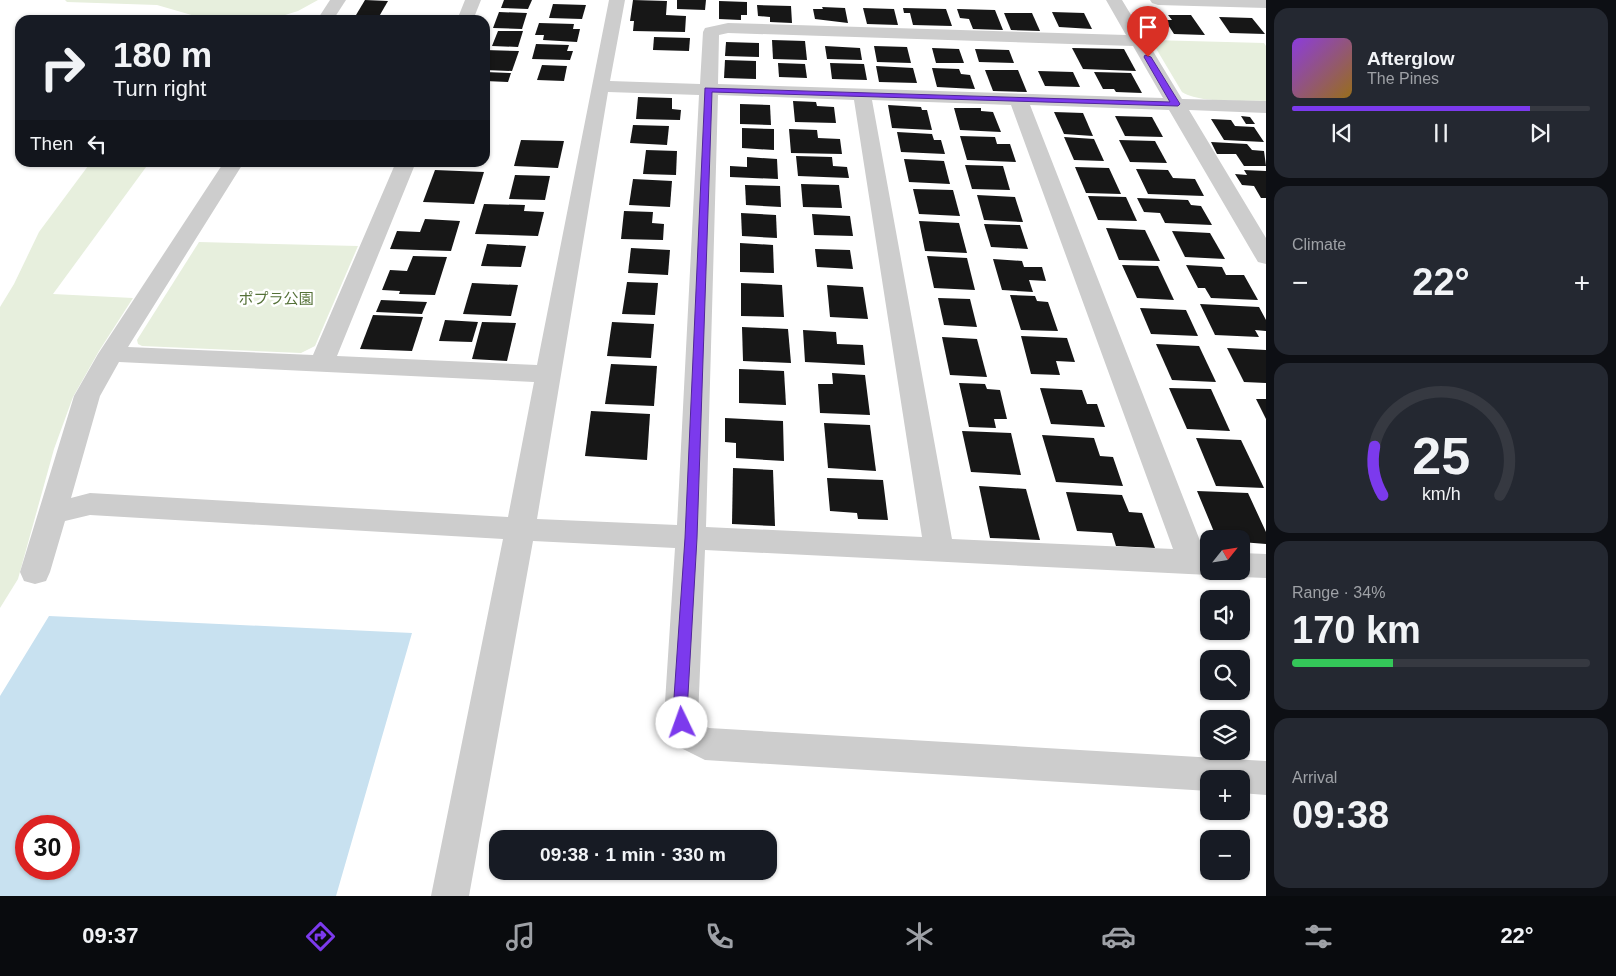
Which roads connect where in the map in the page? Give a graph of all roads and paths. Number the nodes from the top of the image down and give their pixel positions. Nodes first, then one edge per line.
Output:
1 (338, 0) edge
2 (473, 0) edge
3 (617, 0) edge
4 (1114, 0) edge
5 (1158, 0) edge
6 (1266, 3) edge
7 (329, 15) edge
8 (467, 15) edge
9 (1138, 41) junction
10 (600, 86) junction
11 (708, 89) junction
12 (862, 94) junction
13 (1018, 99) junction
14 (1176, 104) junction
15 (1266, 107) edge
16 (231, 167) edge
17 (404, 167) edge
18 (1266, 257) edge
19 (111, 354) junction
20 (321, 364) junction
21 (548, 374) junction
22 (51, 514) junction
23 (520, 529) junction
24 (691, 538) junction
25 (939, 551) junction
26 (1200, 560) edge
27 (1200, 563) edge
28 (1250, 565) edge
29 (1266, 566) edge
30 (35, 572) dead end
31 (1266, 778) edge
32 (450, 896) edge

1 - 7 street
2 - 8 street
3 - 10 street
4 - 9 street
5 - 6 street
9 - 11 street
9 - 14 street
10 - 11 street
10 - 21 street
11 - 12 street
11 - 24 street
12 - 13 street
12 - 25 street
13 - 14 street
13 - 26 street
14 - 15 street
14 - 18 street
16 - 19 street
17 - 20 street
19 - 20 street
19 - 22 street
20 - 21 street
21 - 23 street
22 - 23 street
22 - 30 street
23 - 24 street
23 - 32 street
24 - 25 street
24 - 31 street
25 - 27 street
28 - 29 street

